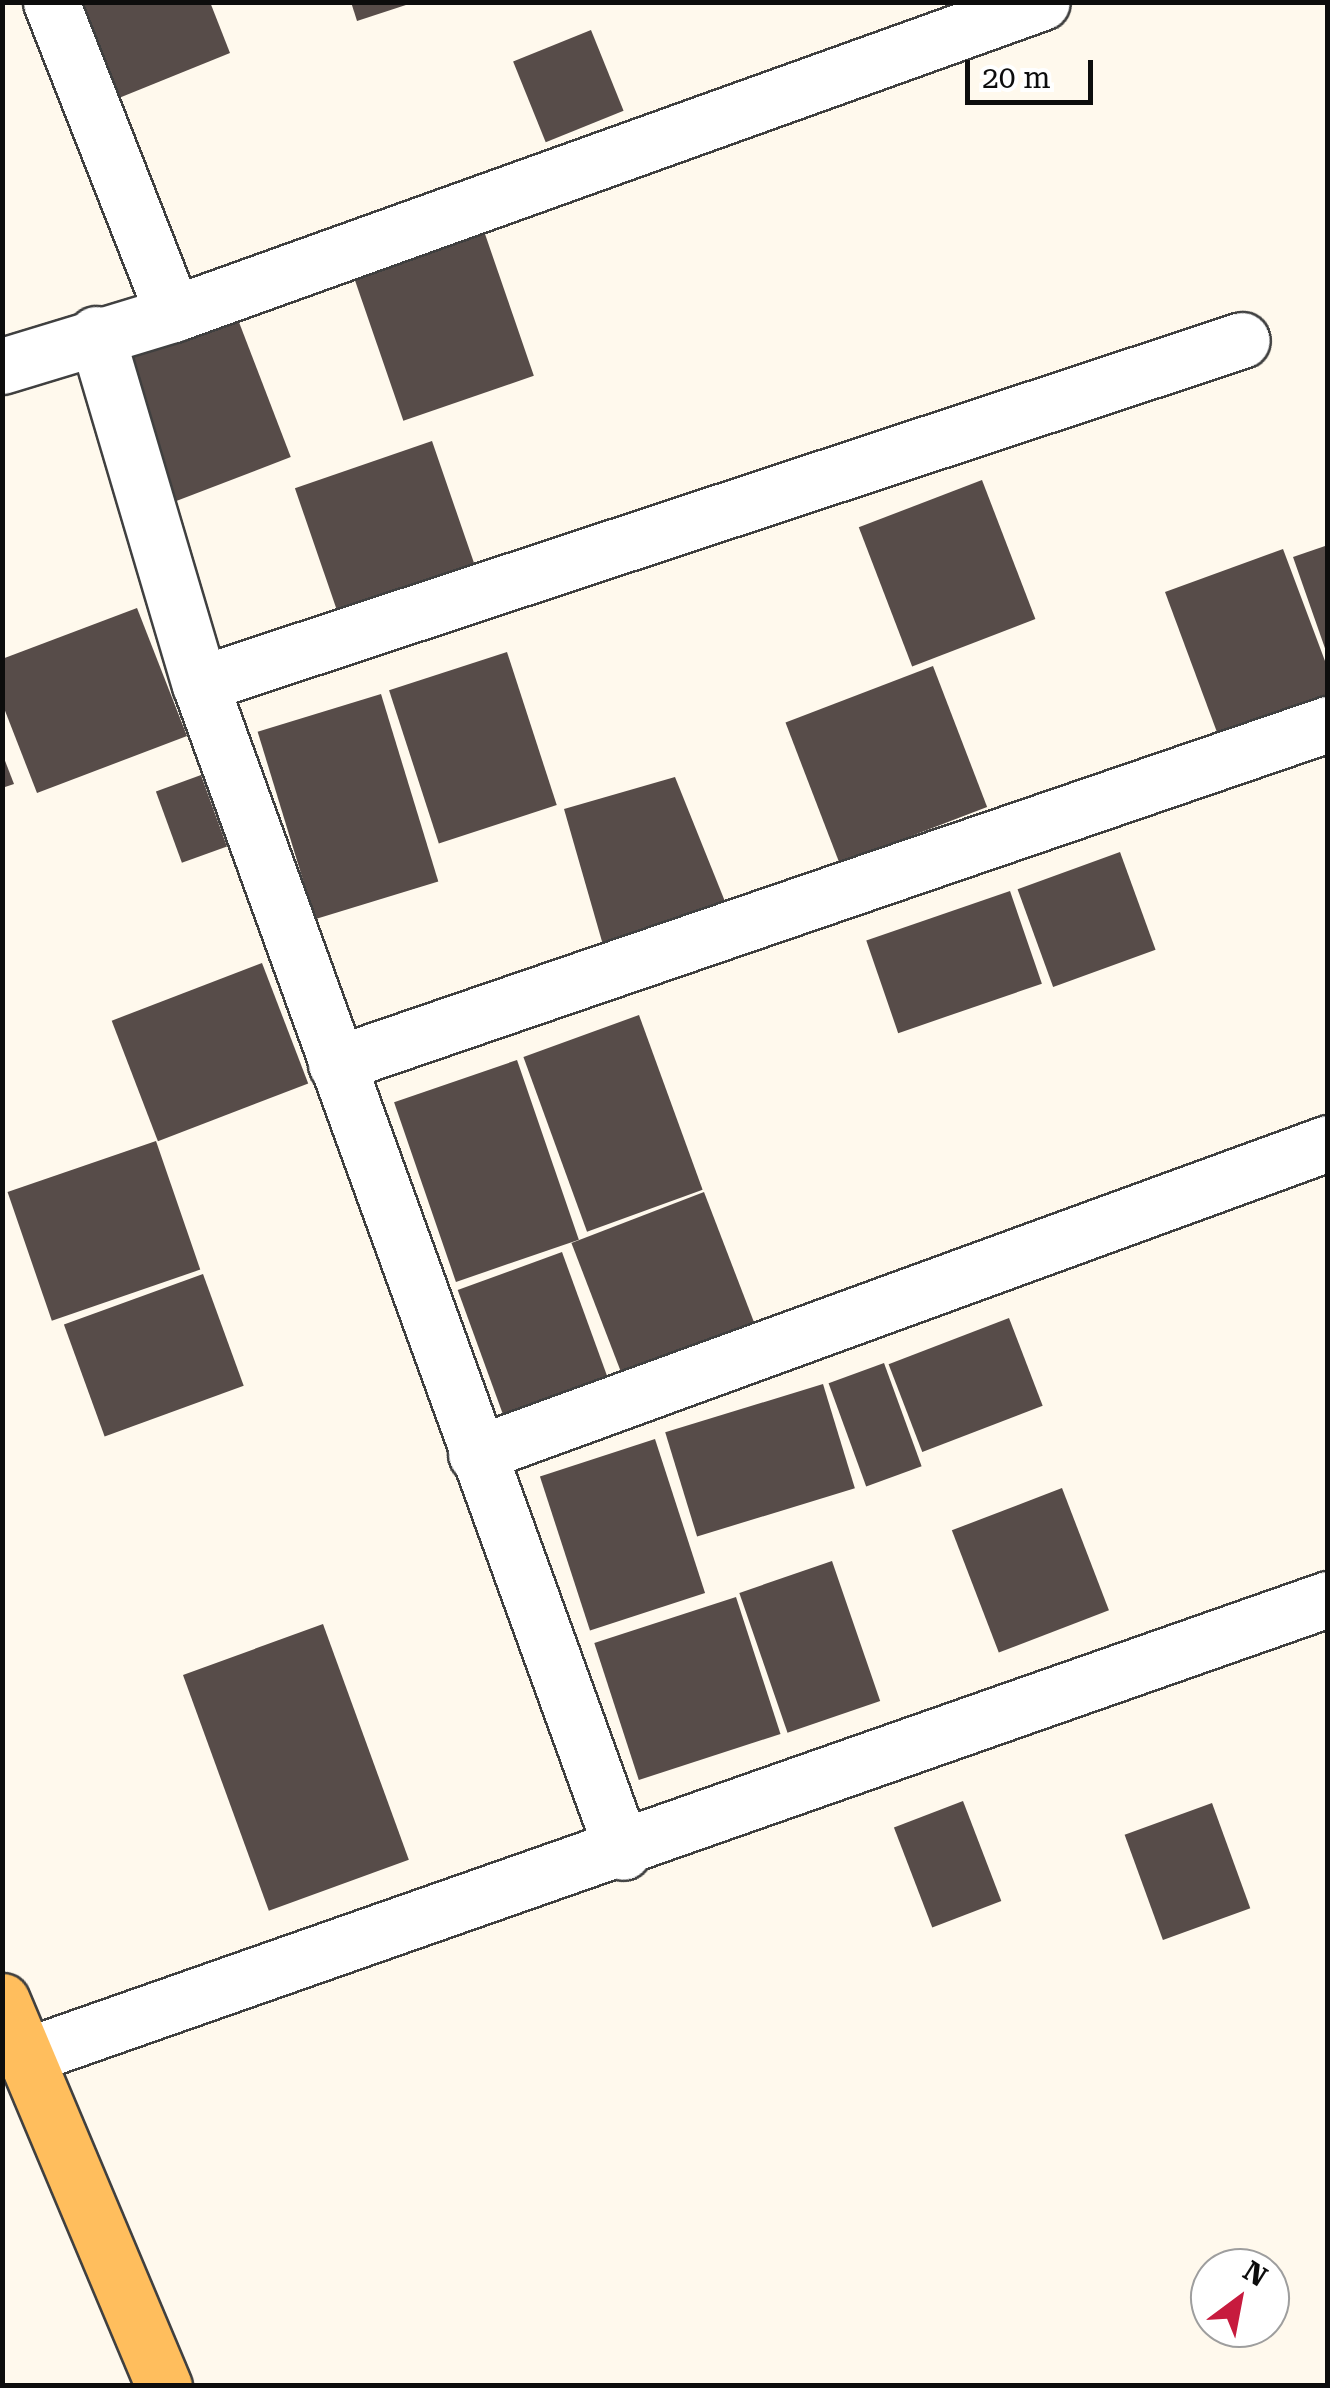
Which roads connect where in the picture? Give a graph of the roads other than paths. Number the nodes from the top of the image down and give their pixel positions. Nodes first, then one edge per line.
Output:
1 (51, 2) edge
2 (1042, 2) edge
3 (173, 314) junction
4 (96, 334) junction
5 (1242, 340) dead end
6 (2, 366) edge
7 (200, 684) junction
8 (1328, 724) edge
9 (336, 1064) junction
10 (1328, 1143) edge
11 (476, 1454) junction
12 (1328, 1598) edge
13 (624, 1852) junction
14 (2, 2002) edge
15 (23, 2057) junction
16 (164, 2386) edge

1 - 3 street
2 - 3 street
3 - 4 street
4 - 6 street
4 - 7 street
5 - 7 street
7 - 9 street
8 - 9 street
9 - 11 street
10 - 11 street
11 - 13 street
12 - 13 street
13 - 15 street
14 - 15 main road
15 - 16 main road

